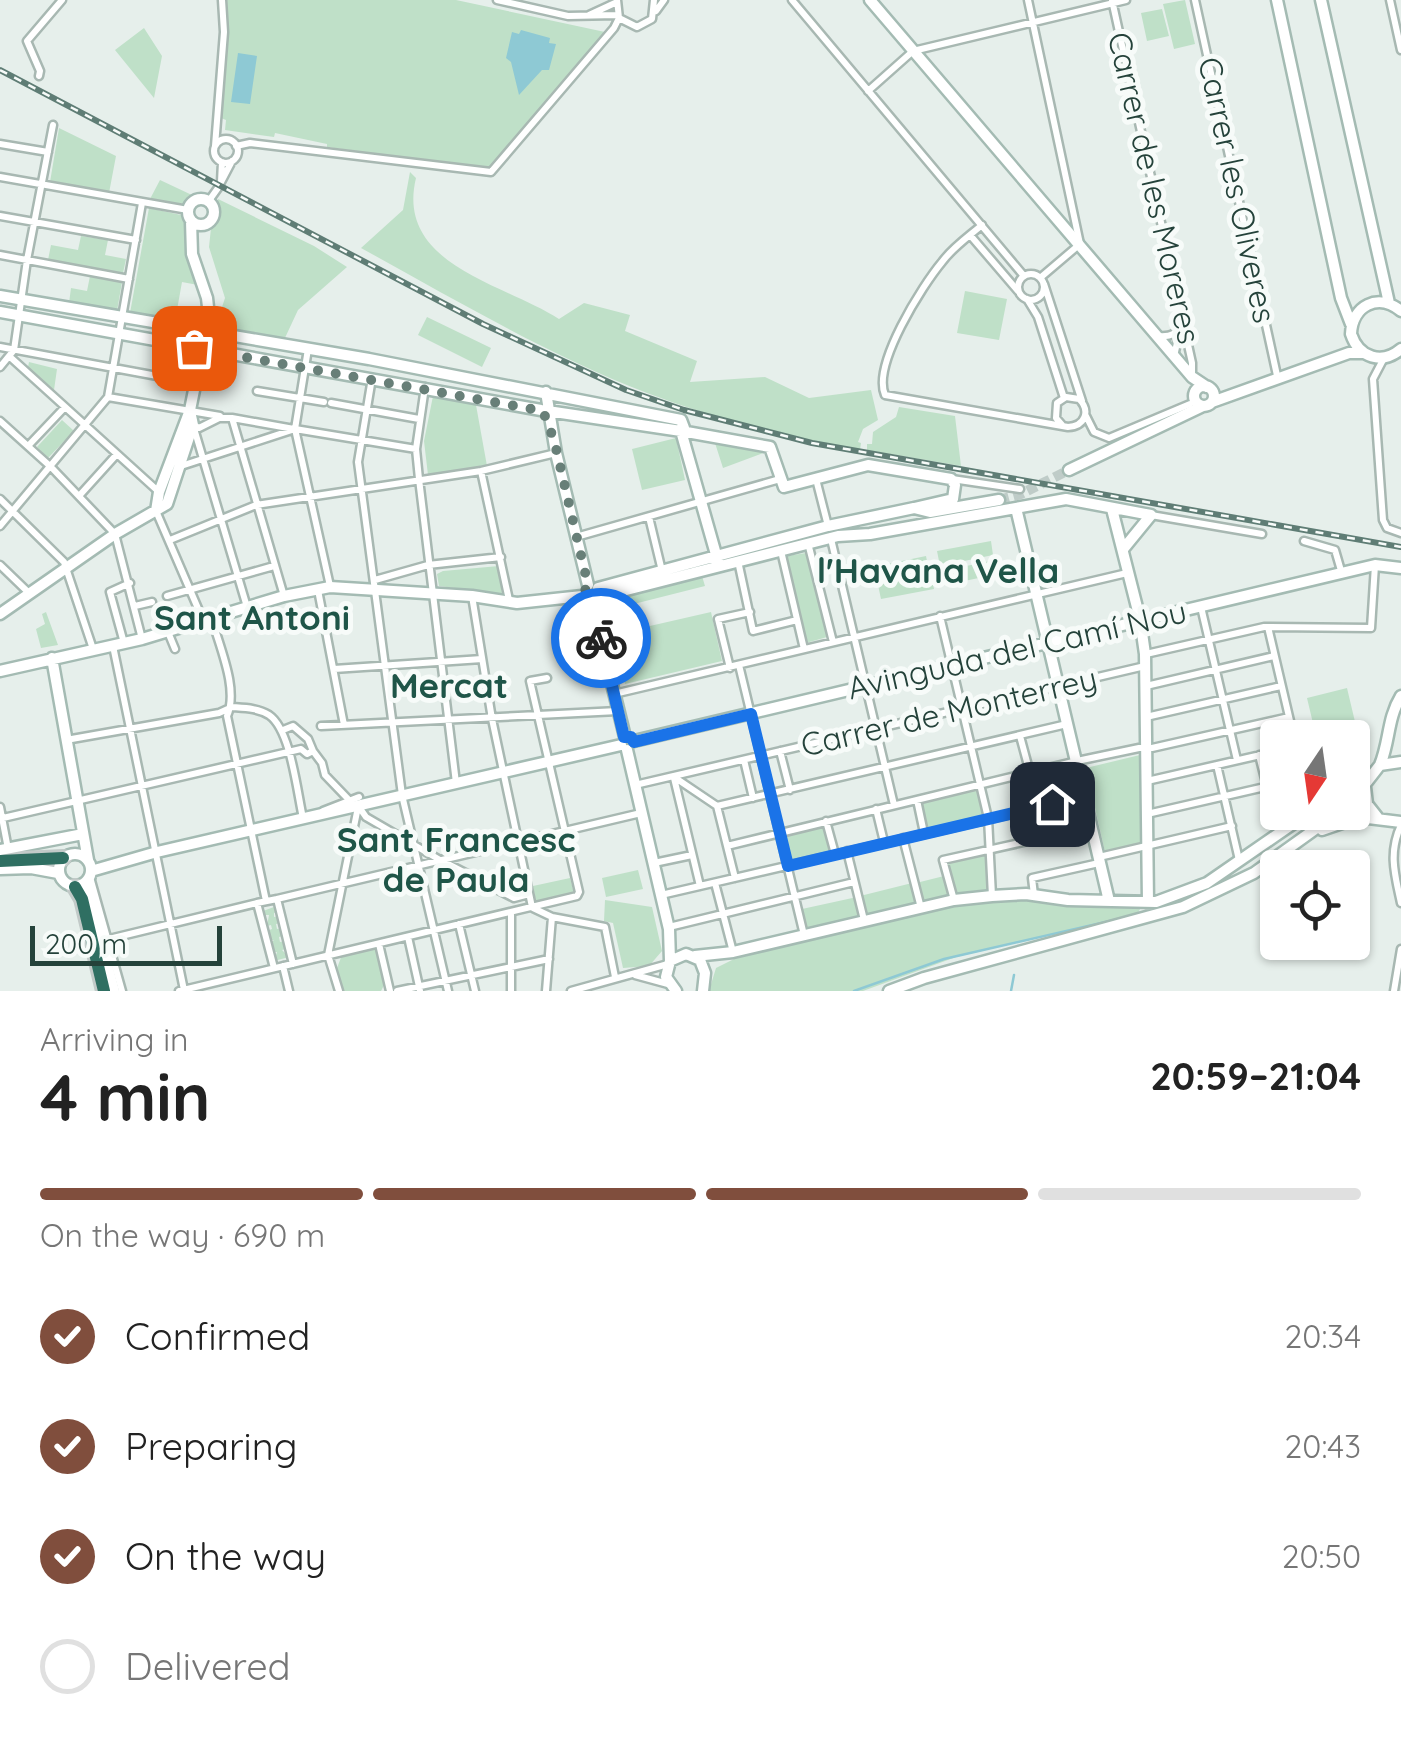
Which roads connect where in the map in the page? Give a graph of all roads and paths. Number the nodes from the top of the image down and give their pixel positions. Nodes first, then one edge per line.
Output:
1 (62, 0) edge
2 (222, 0) edge
3 (497, 0) edge
4 (654, 0) edge
5 (664, 0) edge
6 (792, 0) edge
7 (870, 0) edge
8 (1028, 0) edge
9 (1126, 0) edge
10 (1195, 0) edge
11 (1276, 0) edge
12 (1321, 0) edge
13 (1390, 0) edge
14 (616, 2) edge
15 (1112, 2) edge
16 (655, 12) junction
17 (586, 16) junction
18 (596, 16) junction
19 (618, 17) junction
20 (1033, 21) junction
21 (626, 24) junction
22 (611, 32) junction
23 (1401, 50) edge
24 (913, 51) junction
25 (39, 76) dead end
26 (868, 90) junction
27 (219, 120) junction
28 (53, 126) dead end
29 (226, 139) junction
30 (0, 144) edge
31 (215, 146) junction
32 (236, 146) junction
33 (48, 152) junction
34 (233, 160) junction
35 (222, 162) junction
36 (0, 177) edge
37 (41, 184) junction
38 (218, 188) dead end
39 (208, 202) junction
40 (142, 203) junction
41 (0, 216) edge
42 (193, 219) junction
43 (34, 222) junction
44 (982, 225) junction
45 (970, 236) junction
46 (136, 240) junction
47 (1080, 244) junction
48 (0, 256) edge
49 (27, 260) junction
50 (1024, 276) junction
51 (129, 279) junction
52 (1042, 281) junction
53 (0, 296) edge
54 (1024, 297) junction
55 (22, 300) junction
56 (1396, 304) edge
57 (0, 312) edge
58 (20, 316) junction
59 (122, 319) junction
60 (1183, 320) junction
61 (1351, 329) junction
62 (206, 332) junction
63 (1186, 332) junction
64 (120, 335) junction
65 (1157, 336) junction
66 (0, 348) edge
67 (201, 349) junction
68 (308, 349) junction
69 (1401, 349) edge
70 (11, 353) junction
71 (30, 353) junction
72 (1363, 353) junction
73 (1174, 356) junction
74 (1384, 358) junction
75 (1336, 359) junction
76 (0, 367) edge
77 (306, 367) junction
78 (22, 368) junction
79 (113, 369) junction
80 (1192, 377) junction
81 (372, 378) junction
82 (1278, 381) junction
83 (196, 382) junction
84 (425, 388) junction
85 (257, 391) dead end
86 (543, 392) junction
87 (108, 397) junction
88 (1202, 397) junction
89 (301, 398) junction
90 (1064, 398) junction
91 (1082, 402) junction
92 (65, 407) junction
93 (365, 409) junction
94 (190, 410) junction
95 (550, 411) junction
96 (1086, 414) junction
97 (662, 415) junction
98 (232, 418) junction
99 (419, 419) junction
100 (0, 421) edge
101 (85, 425) junction
102 (193, 425) junction
103 (1063, 426) junction
104 (662, 428) junction
105 (295, 429) junction
106 (680, 431) junction
107 (360, 439) junction
108 (554, 440) junction
109 (28, 446) junction
110 (239, 447) junction
111 (416, 449) junction
112 (556, 453) junction
113 (117, 454) junction
114 (203, 458) junction
115 (180, 466) junction
116 (51, 467) junction
117 (1069, 470) tunnel mouth
118 (482, 471) junction
119 (780, 479) junction
120 (816, 479) junction
121 (951, 479) junction
122 (418, 480) junction
123 (363, 489) junction
124 (1020, 489) dead end
125 (159, 492) junction
126 (79, 496) junction
127 (310, 496) junction
128 (0, 499) edge
129 (998, 500) tunnel mouth
130 (700, 502) junction
131 (950, 504) junction
132 (256, 505) junction
133 (1016, 508) junction
134 (1112, 509) junction
135 (156, 511) junction
136 (13, 512) junction
137 (1151, 515) junction
138 (649, 517) junction
139 (222, 520) junction
140 (926, 522) junction
141 (0, 526) edge
142 (830, 532) junction
143 (1401, 533) edge
144 (116, 534) junction
145 (1262, 534) dead end
146 (576, 536) junction
147 (170, 540) junction
148 (1304, 542) dead end
149 (808, 543) junction
150 (1124, 548) junction
151 (780, 550) junction
152 (501, 557) junction
153 (717, 561) junction
154 (738, 561) junction
155 (0, 565) edge
156 (428, 565) junction
157 (1375, 565) junction
158 (274, 566) junction
159 (66, 567) junction
160 (1401, 568) edge
161 (662, 571) junction
162 (1128, 572) junction
163 (1342, 574) junction
164 (238, 576) junction
165 (130, 583) junction
166 (375, 586) junction
167 (324, 588) junction
168 (190, 590) junction
169 (28, 593) junction
170 (1036, 593) junction
171 (432, 594) junction
172 (592, 594) junction
173 (166, 596) dead end
174 (284, 596) junction
175 (472, 596) junction
176 (509, 600) junction
177 (152, 602) dead end
178 (135, 606) junction
179 (248, 607) junction
180 (1201, 608) junction
181 (750, 612) junction
182 (0, 614) edge
183 (940, 616) junction
184 (202, 620) junction
185 (797, 620) junction
186 (1140, 622) junction
187 (1268, 627) junction
188 (168, 631) junction
189 (855, 637) junction
190 (142, 639) junction
191 (1208, 640) junction
192 (833, 642) junction
193 (1048, 643) junction
194 (118, 644) junction
195 (174, 649) dead end
196 (92, 650) junction
197 (804, 650) junction
198 (1274, 656) junction
199 (52, 658) junction
200 (482, 659) junction
201 (1145, 660) junction
202 (440, 662) junction
203 (386, 665) junction
204 (734, 666) junction
205 (953, 666) junction
206 (334, 668) junction
207 (0, 671) edge
208 (1215, 671) junction
209 (547, 678) dead end
210 (867, 686) junction
211 (1059, 686) junction
212 (1146, 686) junction
213 (1281, 686) junction
214 (614, 694) junction
215 (1401, 696) edge
216 (1222, 700) junction
217 (231, 707) junction
218 (963, 709) junction
219 (618, 711) junction
220 (751, 714) junction
221 (538, 716) junction
222 (1289, 717) junction
223 (1145, 718) junction
224 (492, 719) junction
225 (1290, 720) edge
226 (448, 721) junction
227 (392, 724) junction
228 (1068, 724) junction
229 (344, 725) junction
230 (321, 726) dead end
231 (131, 728) junction
232 (877, 729) junction
233 (283, 730) junction
234 (1229, 730) junction
235 (1388, 732) junction
236 (1020, 736) junction
237 (66, 740) junction
238 (626, 743) junction
239 (972, 748) junction
240 (1145, 748) junction
241 (288, 750) junction
242 (314, 751) junction
243 (780, 751) junction
244 (1259, 755) joint
245 (762, 756) junction
246 (1401, 758) edge
247 (1260, 759) edge
248 (744, 760) junction
249 (1237, 760) junction
250 (548, 761) junction
251 (1077, 761) junction
252 (237, 763) junction
253 (1380, 764) junction
254 (1217, 765) junction
255 (886, 767) junction
256 (503, 772) junction
257 (1030, 772) junction
258 (1370, 774) edge
259 (673, 776) junction
260 (1147, 781) junction
261 (456, 782) junction
262 (981, 784) junction
263 (635, 785) junction
264 (143, 786) junction
265 (1260, 788) edge
266 (790, 790) junction
267 (771, 794) junction
268 (402, 795) junction
269 (1084, 796) junction
270 (1224, 796) junction
271 (753, 798) junction
272 (917, 800) junction
273 (78, 801) junction
274 (356, 801) junction
275 (894, 805) junction
276 (717, 806) junction
277 (1370, 807) edge
278 (0, 808) edge
279 (876, 810) junction
280 (642, 813) junction
281 (1146, 814) junction
282 (3, 818) junction
283 (304, 818) junction
284 (988, 818) junction
285 (1381, 819) junction
286 (826, 821) junction
287 (1401, 824) edge
288 (1232, 826) junction
289 (1091, 827) junction
290 (252, 829) junction
291 (1284, 830) edge
292 (1315, 830) edge
293 (565, 831) junction
294 (780, 832) junction
295 (924, 832) junction
296 (82, 834) junction
297 (903, 838) junction
298 (1303, 839) junction
299 (1394, 841) junction
300 (518, 842) junction
301 (884, 842) junction
302 (415, 846) junction
303 (727, 846) junction
304 (1146, 846) junction
305 (990, 850) junction
306 (157, 852) junction
307 (847, 852) junction
308 (3, 854) edge
309 (834, 854) junction
310 (692, 855) junction
311 (68, 856) junction
312 (440, 860) junction
313 (1100, 860) junction
314 (1240, 861) junction
315 (654, 864) junction
316 (419, 865) junction
317 (788, 866) junction
318 (0, 869) edge
319 (88, 872) junction
320 (58, 873) junction
321 (734, 878) junction
322 (854, 882) junction
323 (342, 883) junction
324 (715, 883) junction
325 (700, 886) junction
326 (529, 894) junction
327 (661, 895) junction
328 (1034, 895) junction
329 (795, 896) junction
330 (992, 896) junction
331 (276, 899) junction
332 (1401, 899) edge
333 (954, 900) junction
334 (266, 901) junction
335 (1108, 901) junction
336 (1148, 902) junction
337 (257, 903) junction
338 (532, 907) junction
339 (921, 908) junction
340 (511, 912) junction
341 (723, 914) junction
342 (552, 917) junction
343 (864, 921) junction
344 (172, 924) junction
345 (460, 924) junction
346 (669, 928) junction
347 (435, 930) junction
348 (804, 935) junction
349 (408, 937) junction
350 (109, 939) junction
351 (82, 941) dead end
352 (379, 944) junction
353 (1401, 949) edge
354 (733, 952) junction
355 (328, 955) junction
356 (693, 956) junction
357 (549, 959) junction
358 (97, 962) junction
359 (669, 963) junction
360 (293, 964) junction
361 (278, 967) junction
362 (511, 967) junction
363 (629, 974) junction
364 (471, 975) junction
365 (615, 977) junction
366 (446, 981) junction
367 (701, 986) edge
368 (593, 987) edge
369 (672, 987) edge
370 (420, 989) edge
371 (104, 991) edge
372 (114, 991) edge
373 (122, 991) edge
374 (183, 991) edge
375 (289, 991) edge
376 (339, 991) edge
377 (394, 991) edge
378 (448, 991) edge
379 (474, 991) edge
380 (511, 991) edge
381 (546, 991) edge
382 (571, 991) edge
383 (889, 991) edge
384 (1394, 991) edge

1 - 25 street
2 - 27 street
3 - 17 street
4 - 16 street
5 - 16 street
6 - 26 street
7 - 24 street
8 - 20 street
9 - 15 street
10 - 82 street, Carrer les Oliveres
11 - 61 street
12 - 56 street
13 - 23 street
14 - 17 street
14 - 19 street
15 - 20 street
15 - 60 street, Carrer de les Moreres
16 - 21 street
17 - 18 street
18 - 19 street
18 - 22 street
19 - 21 street
19 - 22 street
20 - 24 street
20 - 47 street
21 - 22 street
22 - 32 street
24 - 26 street
24 - 47 street
26 - 44 street
27 - 29 street
27 - 31 street
28 - 33 street
29 - 31 street
29 - 32 street
30 - 33 street
31 - 35 street
32 - 34 street
33 - 37 street
34 - 35 street
34 - 35 street
36 - 37 street
37 - 40 street
37 - 43 street
38 - 39 street
39 - 42 street
39 - 42 street
40 - 42 street
40 - 46 street
41 - 43 street
42 - 62 street
43 - 46 street
43 - 49 street
44 - 45 street
44 - 50 street
45 - 54 street
45 - 103 street
46 - 51 street
47 - 52 street
47 - 65 street
48 - 49 street
49 - 51 street
49 - 55 street
50 - 52 street
50 - 54 street
51 - 59 street
52 - 54 street
52 - 91 street
53 - 55 street
54 - 90 street
55 - 58 street
55 - 59 street
56 - 61 street
57 - 58 street
58 - 64 street
58 - 70 street
59 - 62 street
59 - 64 street
60 - 63 street, Carrer de les Moreres
60 - 65 street
61 - 72 street
61 - 75 street
62 - 67 street
62 - 68 street
63 - 73 street
63 - 80 street, Carrer de les Moreres
64 - 67 street
64 - 79 street
65 - 73 street
66 - 70 street
67 - 77 street
67 - 83 street
68 - 77 street
68 - 86 street
69 - 74 street
70 - 71 street
70 - 76 street
70 - 78 street
71 - 78 street
71 - 79 street
72 - 74 street
72 - 75 street
73 - 80 street
74 - 143 street
75 - 82 street
77 - 81 street
77 - 89 street
78 - 92 street
79 - 83 street
79 - 87 street
80 - 88 street
81 - 84 street
81 - 93 street
82 - 88 street
83 - 94 street
84 - 95 street
84 - 99 street
85 - 89 street
86 - 95 street
86 - 97 street
87 - 94 street
87 - 101 street
88 - 96 street
88 - 117 street
89 - 93 street
89 - 105 street
90 - 91 street
90 - 103 street
91 - 96 street
92 - 101 street
92 - 109 street
93 - 99 street
93 - 107 street
94 - 98 street
94 - 102 street
94 - 125 street
95 - 104 street
95 - 108 street
95 - 108 street
96 - 103 street
97 - 104 street
97 - 106 street
98 - 102 street
98 - 105 street
98 - 110 street
99 - 111 street
100 - 109 street
101 - 113 street
101 - 116 street
102 - 114 street
102 - 115 street
104 - 106 street
105 - 107 street
105 - 110 street
105 - 127 street
106 - 119 street
106 - 130 street
107 - 111 street
107 - 123 street
108 - 112 street
109 - 116 street
110 - 114 street
110 - 132 street
111 - 122 street
112 - 118 street
112 - 146 street
113 - 125 street
113 - 126 street
114 - 115 street
114 - 139 street
115 - 135 street
116 - 126 street
116 - 136 street
118 - 122 street
118 - 152 street
119 - 120 street
119 - 130 street
120 - 121 street
120 - 142 street
121 - 124 street
121 - 131 street
122 - 123 street
122 - 156 street
123 - 127 street
123 - 166 street
125 - 135 street
126 - 144 street
127 - 132 street
127 - 167 street
128 - 136 street
129 - 131 street
130 - 138 street
130 - 153 street
131 - 140 street
131 - 142 street
132 - 139 street
132 - 158 street
133 - 134 street
133 - 140 street
133 - 170 street
134 - 137 street
134 - 150 street
135 - 144 street
135 - 147 street
136 - 141 street
136 - 159 street
137 - 145 street
137 - 150 street
138 - 146 street
138 - 161 street
139 - 147 street
139 - 164 street
140 - 142 street
142 - 149 street
142 - 153 street
142 - 189 street
144 - 159 street
144 - 165 street
146 - 172 street
147 - 168 street
148 - 163 street
149 - 151 street
149 - 192 street
150 - 162 street
151 - 154 street
151 - 185 street
152 - 156 street
152 - 176 street
153 - 154 street
153 - 161 street
153 - 172 street
154 - 181 street
155 - 169 street
156 - 166 street
156 - 171 street
157 - 160 street, Avinguda del Camí Nou
157 - 163 street, Avinguda del Camí Nou
157 - 187 street, Carrer de Monterrey
158 - 164 street
158 - 174 street
159 - 169 street
159 - 196 street
161 - 172 street
162 - 170 street
162 - 186 street
163 - 180 street, Avinguda del Camí Nou
164 - 168 street
164 - 179 street
165 - 178 street
165 - 194 street
166 - 167 street
166 - 171 street
166 - 203 street
167 - 174 street
167 - 206 street
168 - 173 street
168 - 184 street
169 - 182 street
170 - 183 street
170 - 193 street
171 - 175 street
171 - 202 street
172 - 176 street
172 - 214 street
174 - 179 street
175 - 176 street
175 - 200 street
177 - 178 street
178 - 190 street
179 - 184 street
180 - 186 street, Avinguda del Camí Nou
180 - 191 street
181 - 185 street
181 - 204 street
183 - 189 street
183 - 205 street
184 - 188 street
184 - 217 street
185 - 197 street
186 - 193 street, Avinguda del Camí Nou
186 - 201 street
187 - 191 street, Carrer de Monterrey
187 - 198 street
188 - 190 street
188 - 195 street
189 - 192 street
189 - 210 street
190 - 194 street
191 - 201 street, Carrer de Monterrey
191 - 208 street
192 - 197 street
193 - 205 street, Avinguda del Camí Nou
193 - 211 street
194 - 196 street
194 - 231 street
196 - 199 street
197 - 204 street
198 - 208 street
198 - 213 street
199 - 207 street
199 - 237 street
200 - 202 street
200 - 224 street
201 - 211 street, Carrer de Monterrey
201 - 212 street
202 - 203 street
202 - 226 street
203 - 206 street
203 - 227 street
204 - 214 street
204 - 220 street
205 - 210 street, Avinguda del Camí Nou
205 - 218 street
206 - 229 street
208 - 212 street
208 - 216 street
209 - 221 street
210 - 220 street, Avinguda del Camí Nou
210 - 232 street
211 - 218 street, Carrer de Monterrey
211 - 228 street
212 - 223 street
213 - 216 street
213 - 222 street
214 - 219 street
215 - 235 street
216 - 223 street
216 - 234 street
217 - 231 street
217 - 233 street
217 - 252 street
218 - 232 street, Carrer de Monterrey
218 - 239 street
219 - 221 street
219 - 238 street
220 - 238 street, Avinguda del Camí Nou
220 - 245 street
221 - 224 street
221 - 250 street
222 - 225 street
222 - 234 street
223 - 240 street
224 - 226 street
224 - 256 street
226 - 227 street
226 - 261 street
227 - 229 street
227 - 268 street
228 - 236 street
228 - 251 street
229 - 230 street
231 - 237 street
231 - 264 street
232 - 243 street, Carrer de Monterrey
232 - 255 street
233 - 241 street
233 - 242 street
234 - 240 street
234 - 249 street
235 - 246 street
235 - 253 street
236 - 239 street
236 - 257 street
237 - 273 street
238 - 250 street, Avinguda del Camí Nou
238 - 263 street
239 - 255 street
239 - 262 street
240 - 251 street
240 - 260 street
241 - 242 street
241 - 252 street
241 - 283 street
242 - 274 street
243 - 245 street, Carrer de Monterrey
243 - 266 street
244 - 247 street
244 - 249 street
245 - 248 street, Carrer de Monterrey
245 - 267 street
246 - 253 street
248 - 259 street, Carrer de Monterrey
248 - 271 street
249 - 254 street
250 - 256 street, Avinguda del Camí Nou
250 - 293 street
251 - 257 street
251 - 269 street
252 - 264 street
252 - 290 street
253 - 258 street
254 - 260 street
254 - 270 street
255 - 266 street
255 - 275 street
256 - 261 street, Avinguda del Camí Nou
256 - 300 street
257 - 262 street
259 - 263 street, Carrer de Monterrey
259 - 276 street
259 - 310 street
260 - 281 street
261 - 268 street, Avinguda del Camí Nou
262 - 272 street
262 - 284 street
263 - 280 street
264 - 273 street
264 - 306 street
265 - 270 street
266 - 267 street
267 - 271 street
267 - 294 street
268 - 274 street, Avinguda del Camí Nou
268 - 302 street
269 - 284 street
269 - 289 street
270 - 281 street
270 - 288 street
271 - 276 street
272 - 275 street
272 - 295 street
273 - 282 street
273 - 296 street
274 - 283 street, Avinguda del Camí Nou
274 - 302 street
274 - 323 street
275 - 279 street
276 - 303 street
277 - 285 street
278 - 282 street
279 - 286 street
279 - 301 street
280 - 293 street
280 - 315 street
281 - 304 street
282 - 308 street
283 - 290 street, Avinguda del Camí Nou
284 - 295 street
284 - 305 street
285 - 287 street
285 - 298 street
285 - 299 street
286 - 294 street
286 - 309 street
287 - 299 street
288 - 304 street
288 - 314 street
289 - 305 street
289 - 313 street
290 - 306 street, Avinguda del Camí Nou
290 - 334 street
291 - 314 street
292 - 298 street
293 - 300 street
293 - 338 street
294 - 303 street
294 - 317 street
295 - 297 street
296 - 308 street
296 - 311 street
296 - 319 street
297 - 301 street
297 - 339 street
298 - 383 street
299 - 332 street
300 - 312 street
300 - 326 street
301 - 307 street
302 - 312 street
302 - 316 street
303 - 321 street
304 - 313 street
304 - 336 street
305 - 330 street
305 - 333 street
306 - 319 street, Avinguda del Camí Nou
306 - 344 street
307 - 309 street
307 - 322 street
308 - 311 highway
309 - 317 street
310 - 315 street
310 - 325 street
311 - 319 street
311 - 320 street
312 - 316 street
312 - 326 street
313 - 328 street
313 - 335 street
314 - 336 street
315 - 327 street
316 - 323 street
316 - 347 street
317 - 321 street
317 - 329 street
318 - 320 street
319 - 320 street
319 - 350 street
319 - 358 highway
319 - 372 street
321 - 324 street
322 - 329 street
322 - 343 street
323 - 331 street
323 - 355 street
324 - 325 street
324 - 341 street
325 - 327 street
326 - 338 street
327 - 346 street
328 - 330 street
328 - 335 street
329 - 341 street
329 - 348 street
330 - 333 street
331 - 334 street
331 - 360 street
333 - 339 street
334 - 337 street
335 - 336 street
337 - 344 street
337 - 361 street
338 - 340 street
338 - 342 street
339 - 343 street
340 - 345 street
340 - 362 street
341 - 346 street
341 - 354 street
342 - 357 street
342 - 365 street
343 - 348 street
344 - 350 street
344 - 374 street
345 - 347 street
345 - 364 street
346 - 356 street
346 - 359 street
347 - 349 street
347 - 366 street
348 - 354 street
349 - 352 street
349 - 370 street
350 - 373 street
351 - 358 highway
352 - 355 street
352 - 377 street
353 - 384 street
354 - 356 street
354 - 367 street
355 - 360 street
355 - 376 street
356 - 359 street
356 - 367 street
357 - 362 street
357 - 381 street
358 - 371 highway
359 - 363 street
359 - 369 street
360 - 361 street
361 - 374 street
361 - 375 street
362 - 364 street
362 - 380 street
363 - 365 street
363 - 369 street
364 - 366 street
364 - 379 street
365 - 368 street
366 - 370 street
366 - 378 street
368 - 382 street
370 - 377 street

